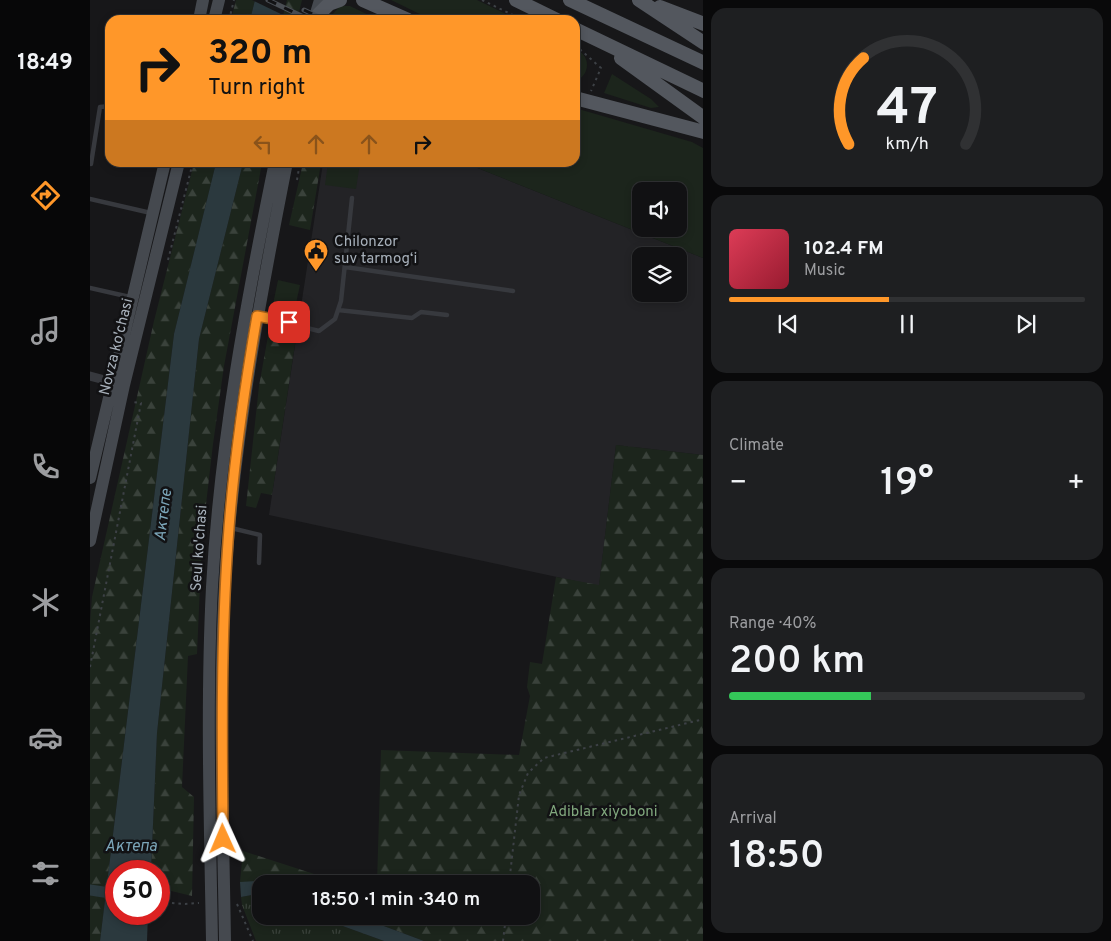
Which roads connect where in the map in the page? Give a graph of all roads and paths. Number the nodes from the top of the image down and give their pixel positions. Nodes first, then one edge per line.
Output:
1 (203, 0) edge
2 (219, 0) edge
3 (234, 0) edge
4 (312, 0) edge
5 (320, 0) edge
6 (340, 0) edge
7 (482, 0) edge
8 (516, 0) edge
9 (570, 0) edge
10 (639, 0) edge
11 (644, 0) edge
12 (368, 1) edge
13 (200, 15) edge
14 (215, 15) edge
15 (230, 15) edge
16 (312, 15) edge
17 (314, 15) edge
18 (317, 15) edge
19 (397, 15) edge
20 (513, 15) edge
21 (547, 15) edge
22 (703, 24) edge
23 (580, 31) edge
24 (642, 34) junction
25 (592, 37) junction
26 (703, 41) edge
27 (580, 49) edge
28 (703, 50) edge
29 (703, 63) edge
30 (703, 91) edge
31 (581, 99) edge
32 (105, 106) edge
33 (703, 117) edge
34 (703, 132) edge
35 (91, 164) dead end
36 (164, 167) edge
37 (178, 167) edge
38 (192, 167) edge
39 (274, 167) edge
40 (286, 167) edge
41 (299, 167) edge
42 (296, 181) dead end
43 (352, 198) dead end
44 (90, 199) edge
45 (152, 214) junction
46 (166, 267) dead end
47 (345, 267) junction
48 (90, 288) edge
49 (513, 290) dead end
50 (134, 298) junction
51 (338, 310) junction
52 (257, 316) junction
53 (447, 316) dead end
54 (90, 376) edge
55 (118, 383) junction
56 (132, 402) dead end
57 (90, 478) edge
58 (230, 528) junction
59 (90, 540) edge
60 (259, 563) dead end
61 (90, 667) edge
62 (703, 719) edge
63 (510, 875) edge
64 (218, 901) junction
65 (170, 903) edge
66 (505, 925) edge
67 (212, 941) edge
68 (225, 941) edge
69 (253, 941) edge
70 (503, 941) edge

1 - 13 main road
2 - 14 main road
3 - 15 path
4 - 16 main road
5 - 17 main road
6 - 18 main road
7 - 20 path
8 - 21 main road
9 - 24 main road
10 - 26 main road
11 - 22 main road
12 - 19 main road
23 - 25 main road
24 - 28 main road
24 - 29 main road
25 - 30 main road
25 - 33 main road
27 - 31 path
31 - 34 main road
32 - 35 lane
36 - 45 main road, Novza ko'chasi
37 - 55 main road, Novza ko'chasi
38 - 46 path
39 - 64 main road, Seul ko'chasi
40 - 52 main road, Seul ko'chasi
41 - 42 path
43 - 47 lane
44 - 45 lane
45 - 50 main road, Novza ko'chasi
47 - 49 lane
47 - 51 lane
48 - 50 lane
50 - 55 main road, Novza ko'chasi
51 - 52 lane
51 - 53 lane
52 - 58 main road, Seul ko'chasi
54 - 55 street
55 - 57 main road, Novza ko'chasi
55 - 59 main road, Novza ko'chasi
56 - 61 path
58 - 60 lane
58 - 64 main road, Seul ko'chasi
62 - 63 path
64 - 65 path
64 - 67 main road, Seul ko'chasi
64 - 68 main road, Seul ko'chasi
64 - 69 path
66 - 70 path

